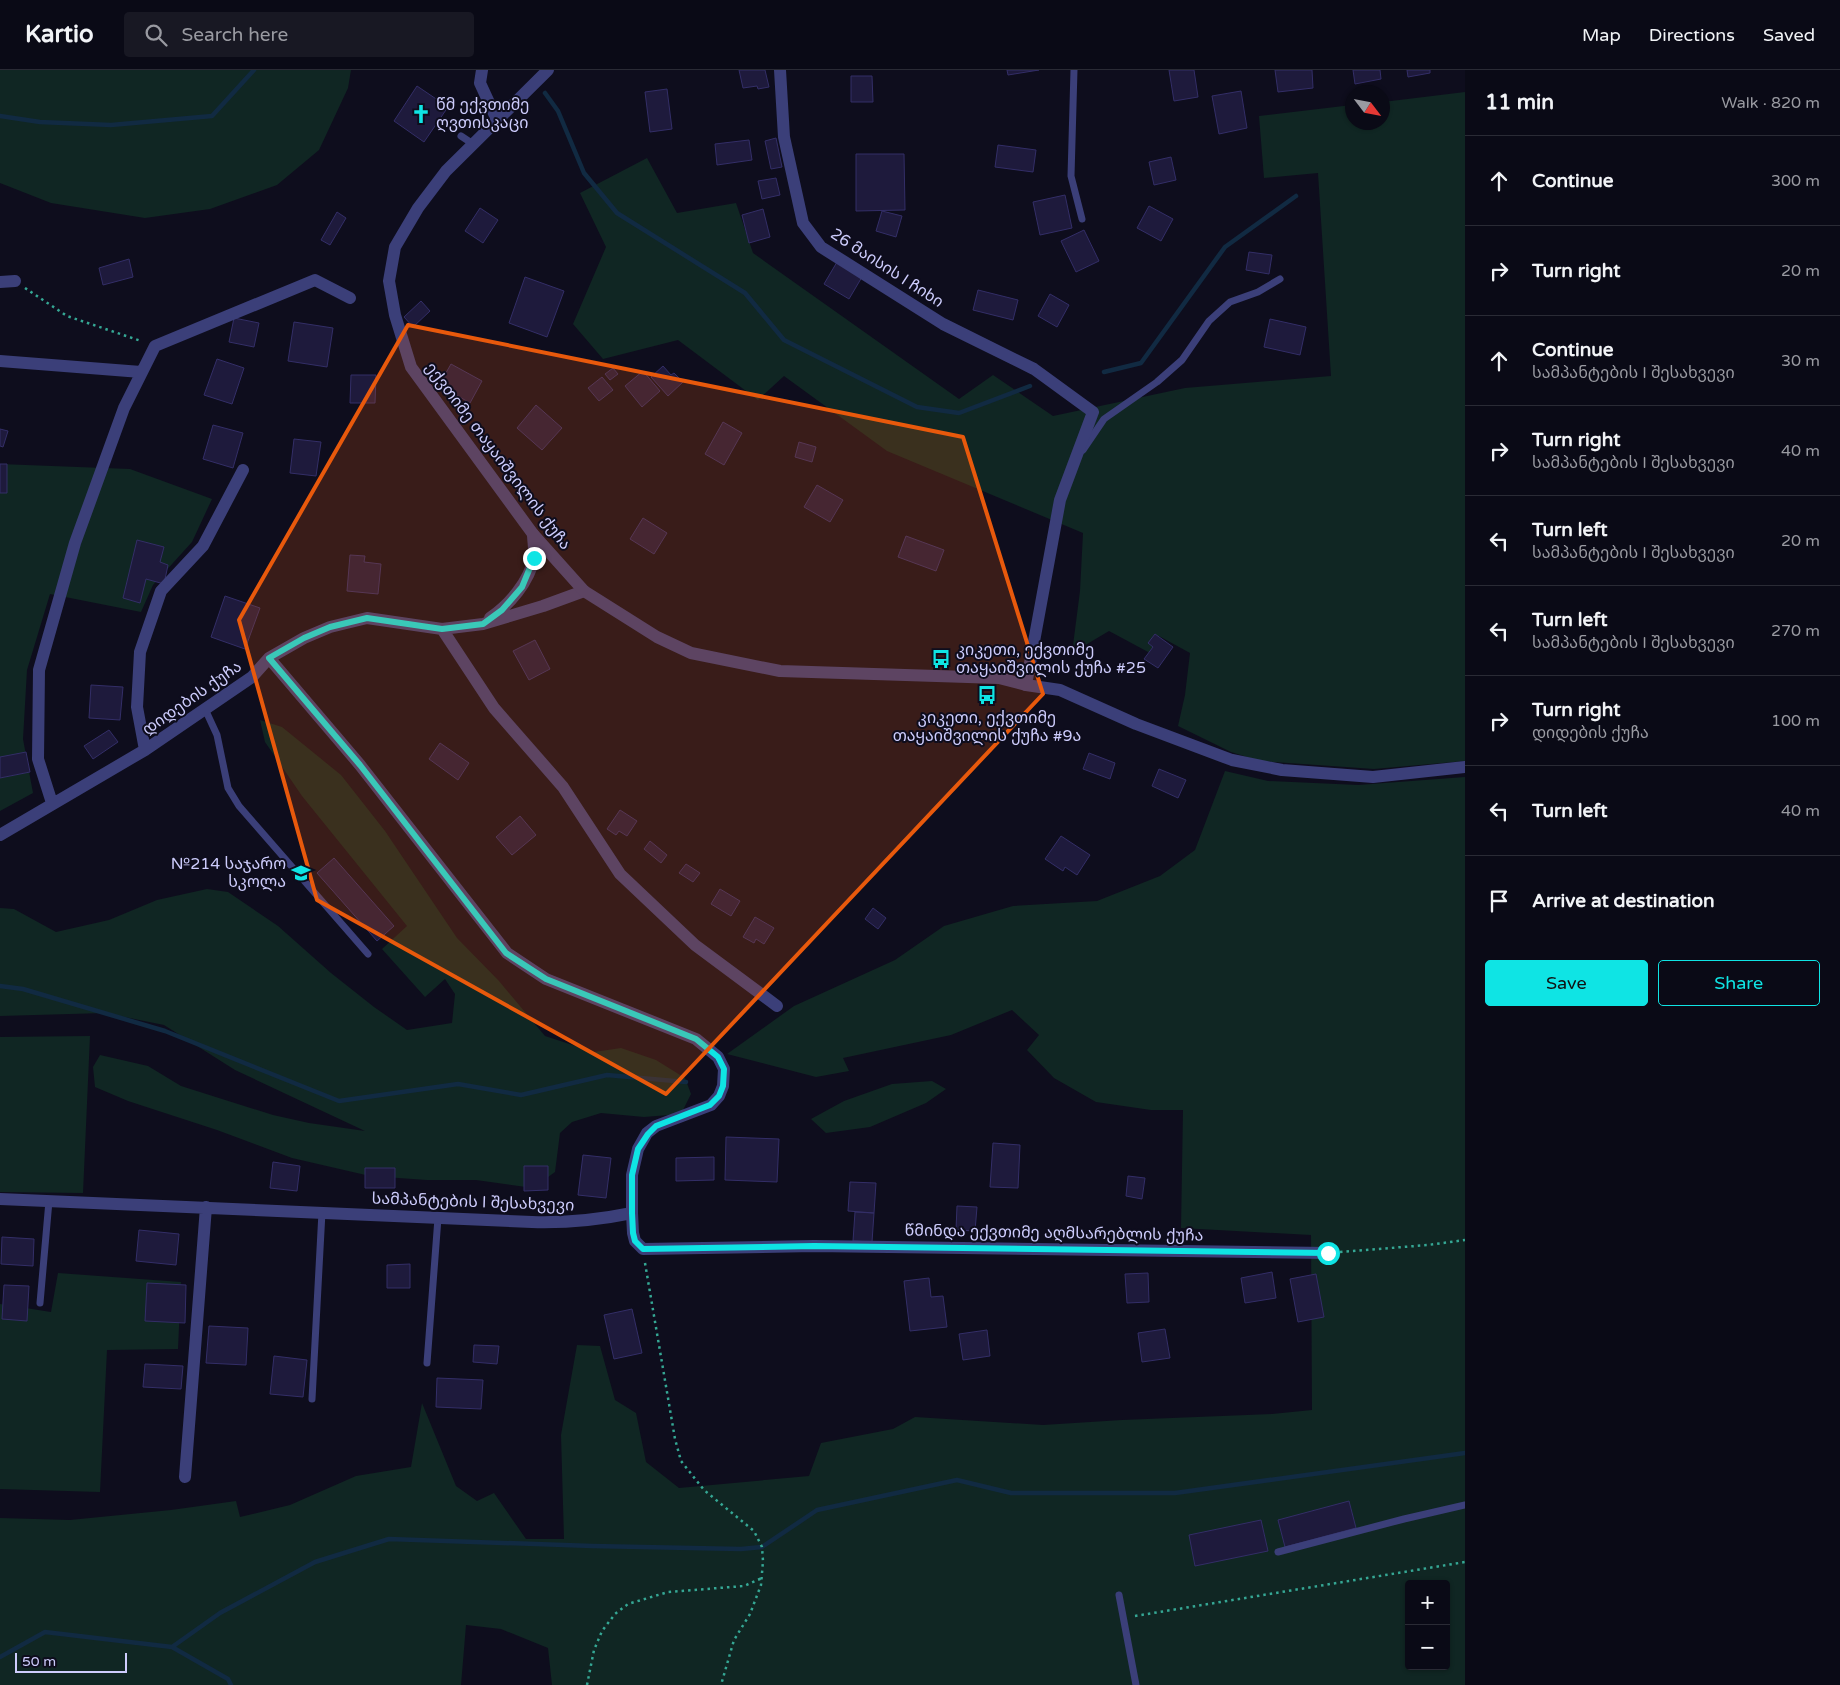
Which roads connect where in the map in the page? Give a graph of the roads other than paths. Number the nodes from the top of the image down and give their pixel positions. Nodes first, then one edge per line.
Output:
1 (482, 70) edge
2 (548, 70) edge
3 (780, 70) edge
4 (1074, 70) edge
5 (497, 120) junction
6 (461, 136) dead end
7 (473, 144) junction
8 (1082, 219) dead end
9 (1280, 279) dead end
10 (0, 282) edge
11 (15, 282) road end
12 (350, 298) dead end
13 (0, 361) edge
14 (141, 372) junction
15 (1073, 465) junction
16 (242, 470) dead end
17 (533, 534) junction
18 (584, 591) junction
19 (483, 624) junction
20 (442, 629) junction
21 (269, 658) junction
22 (1026, 685) junction
23 (205, 709) junction
24 (146, 750) junction
25 (1465, 767) edge
26 (52, 803) junction
27 (0, 835) edge
28 (368, 954) dead end
29 (777, 1006) dead end
30 (0, 1199) edge
31 (49, 1201) junction
32 (206, 1207) junction
33 (322, 1212) junction
34 (632, 1213) junction
35 (438, 1218) junction
36 (1328, 1253) road end
37 (40, 1303) dead end
38 (427, 1363) dead end
39 (312, 1399) dead end
40 (185, 1477) dead end
41 (1465, 1505) edge
42 (1278, 1552) dead end
43 (1119, 1595) dead end
44 (1136, 1685) edge

1 - 5 street
2 - 5 street, ექვთიმე თაყაიშვილის ქუჩა
3 - 15 street, 26 მაისის I ჩიხი
4 - 8 lane
5 - 7 street, ექვთიმე თაყაიშვილის ქუჩა
6 - 7 lane
7 - 17 street, ექვთიმე თაყაიშვილის ქუჩა
9 - 15 lane
10 - 11 street
12 - 14 street
13 - 14 street
14 - 26 street
15 - 22 street
16 - 24 street
17 - 18 street, ექვთიმე თაყაიშვილის ქუჩა
17 - 19 street
18 - 19 street, დიდების ქუჩა
18 - 22 street, ექვთიმე თაყაიშვილის ქუჩა
19 - 20 street, დიდების ქუჩა
20 - 21 street, დიდების ქუჩა
20 - 29 street
21 - 23 street, დიდების ქუჩა
21 - 34 street
22 - 25 street, ექვთიმე თაყაიშვილის ქუჩა
23 - 24 street, დიდების ქუჩა
23 - 28 lane
24 - 26 street, დიდების ქუჩა
26 - 27 street, დიდების ქუჩა
30 - 31 street, სამპანტების I შესახვევი
31 - 32 street, სამპანტების I შესახვევი
31 - 37 lane
32 - 33 street, სამპანტების I შესახვევი
32 - 40 street
33 - 35 street, სამპანტების I შესახვევი
33 - 39 lane
34 - 35 street, სამპანტების I შესახვევი
34 - 36 street, წმინდა ექვთიმე აღმსარებლის ქუჩა
35 - 38 lane
41 - 42 lane
43 - 44 lane

